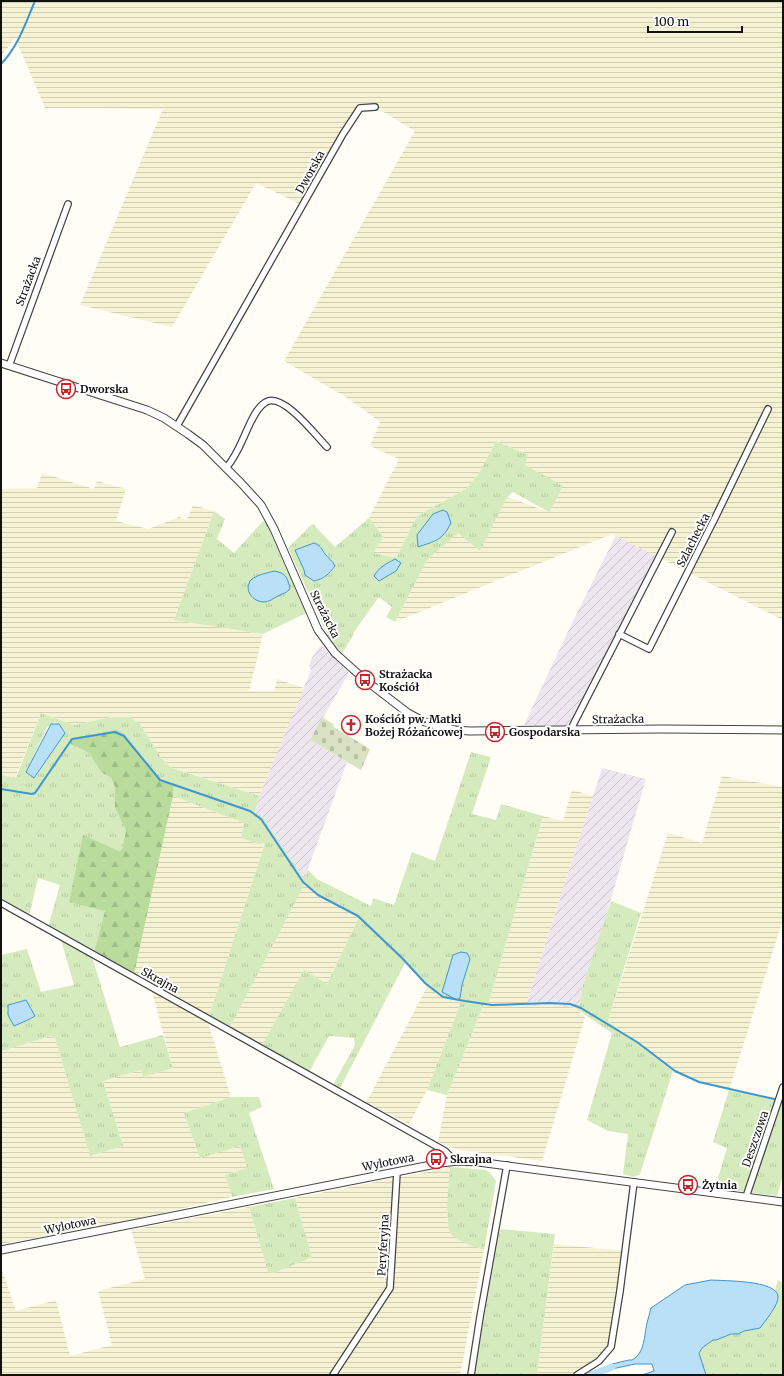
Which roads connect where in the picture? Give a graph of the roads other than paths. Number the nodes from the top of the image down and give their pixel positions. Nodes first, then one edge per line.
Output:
1 (374, 107) dead end
2 (68, 204) dead end
3 (1, 363) edge
4 (9, 366) junction
5 (768, 409) dead end
6 (178, 426) junction
7 (327, 447) dead end
8 (226, 468) junction
9 (672, 532) dead end
10 (619, 634) junction
11 (573, 730) junction
12 (783, 730) edge
13 (1, 903) edge
14 (783, 1087) edge
15 (451, 1162) junction
16 (507, 1165) junction
17 (397, 1172) junction
18 (634, 1182) junction
19 (746, 1197) junction
20 (783, 1202) edge
21 (1, 1250) edge
22 (333, 1375) edge
23 (471, 1375) edge
24 (577, 1375) edge

1 - 6 street, Dworska
2 - 4 street, Strażacka
3 - 4 street, Strażacka
4 - 6 street, Strażacka
5 - 10 street, Szlachecka
6 - 8 street, Strażacka
7 - 8 street
8 - 11 street, Strażacka
9 - 10 street
10 - 11 street
11 - 12 street, Strażacka
13 - 15 street, Skrajna
14 - 19 street, Deszczowa
15 - 16 street, Wylotowa
15 - 17 street, Wylotowa
16 - 18 street, Wylotowa
16 - 23 street
17 - 21 street, Wylotowa
17 - 22 street, Peryferyjna
18 - 19 street, Wylotowa
18 - 24 street
19 - 20 street, Wylotowa

